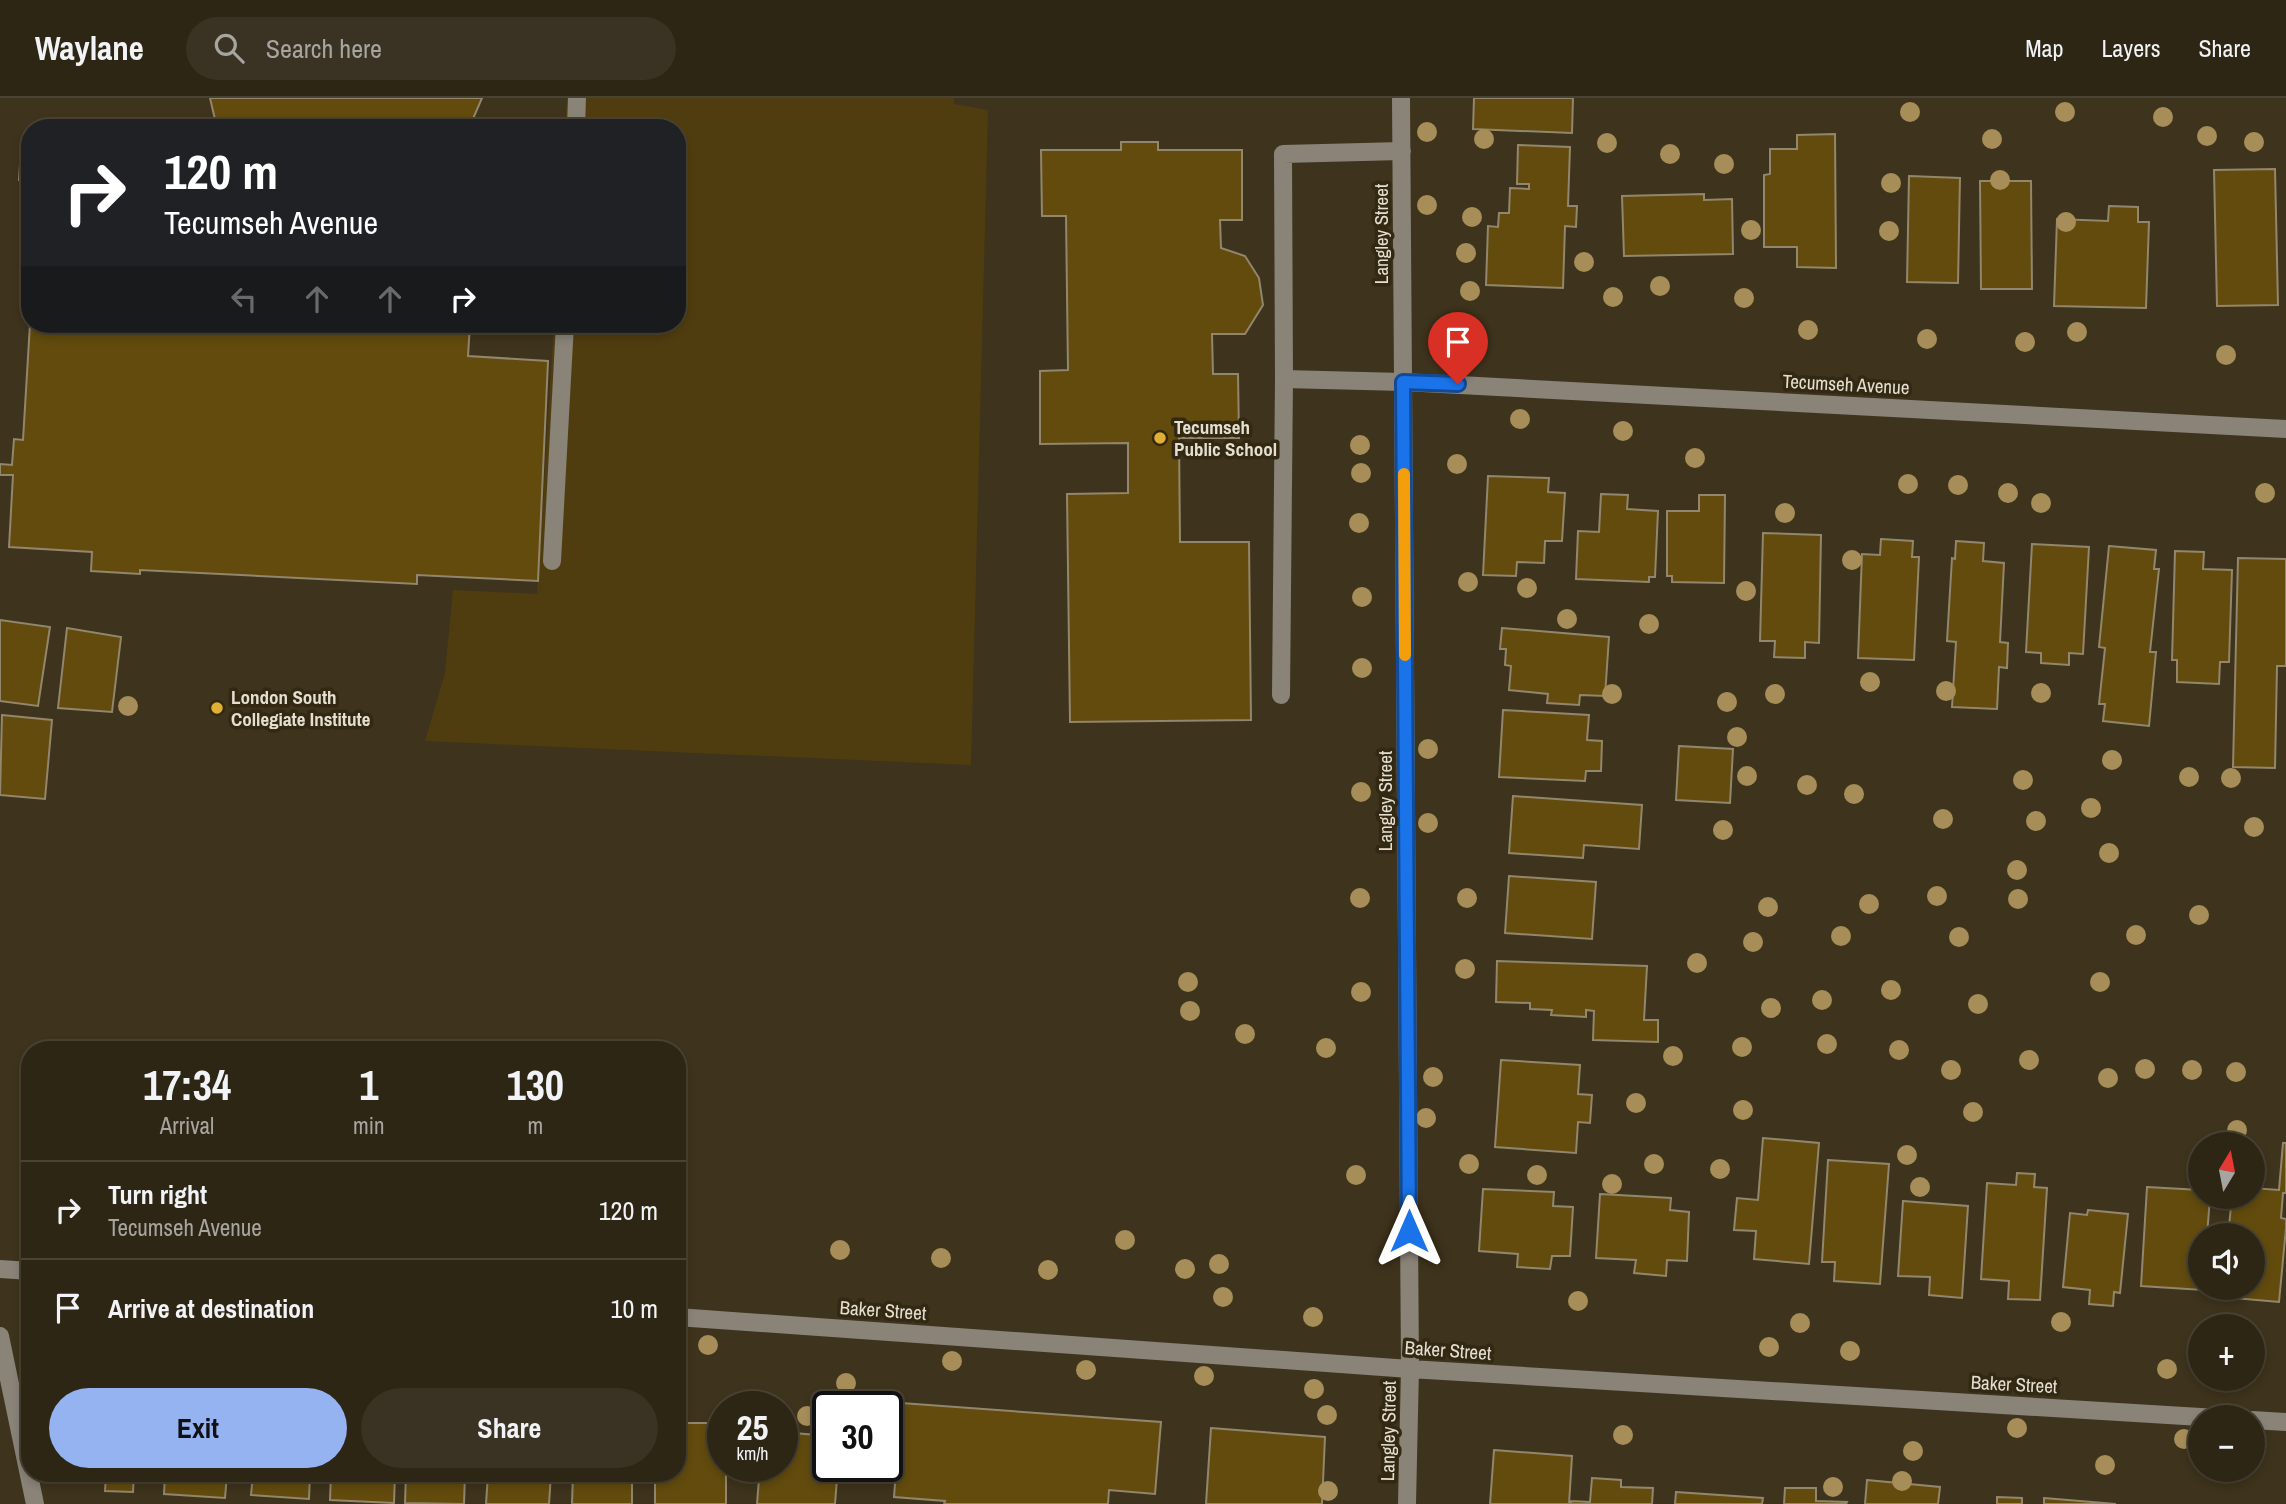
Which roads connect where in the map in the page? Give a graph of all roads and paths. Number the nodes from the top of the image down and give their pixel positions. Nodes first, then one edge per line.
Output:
1 (577, 98) edge
2 (1401, 98) edge
3 (576, 119) edge
4 (1402, 151) junction
5 (565, 333) edge
6 (1284, 379) junction
7 (1403, 382) junction
8 (2286, 429) edge
9 (552, 561) dead end
10 (1281, 695) dead end
11 (0, 1269) edge
12 (21, 1270) edge
13 (686, 1318) edge
14 (0, 1336) edge
15 (1410, 1369) junction
16 (2188, 1416) edge
17 (2265, 1421) edge
18 (2286, 1422) edge
19 (21, 1437) edge
20 (30, 1482) edge
21 (35, 1504) edge
22 (1407, 1504) edge

1 - 3 street
2 - 4 street, Langley Street
4 - 6 street
4 - 7 street, Langley Street
5 - 9 street
6 - 7 street, Tecumseh Avenue
6 - 10 street
7 - 8 street, Tecumseh Avenue
7 - 15 street, Langley Street
11 - 12 street
13 - 15 street, Baker Street
14 - 19 street
15 - 16 street, Baker Street
15 - 22 street, Langley Street
17 - 18 street
20 - 21 street

